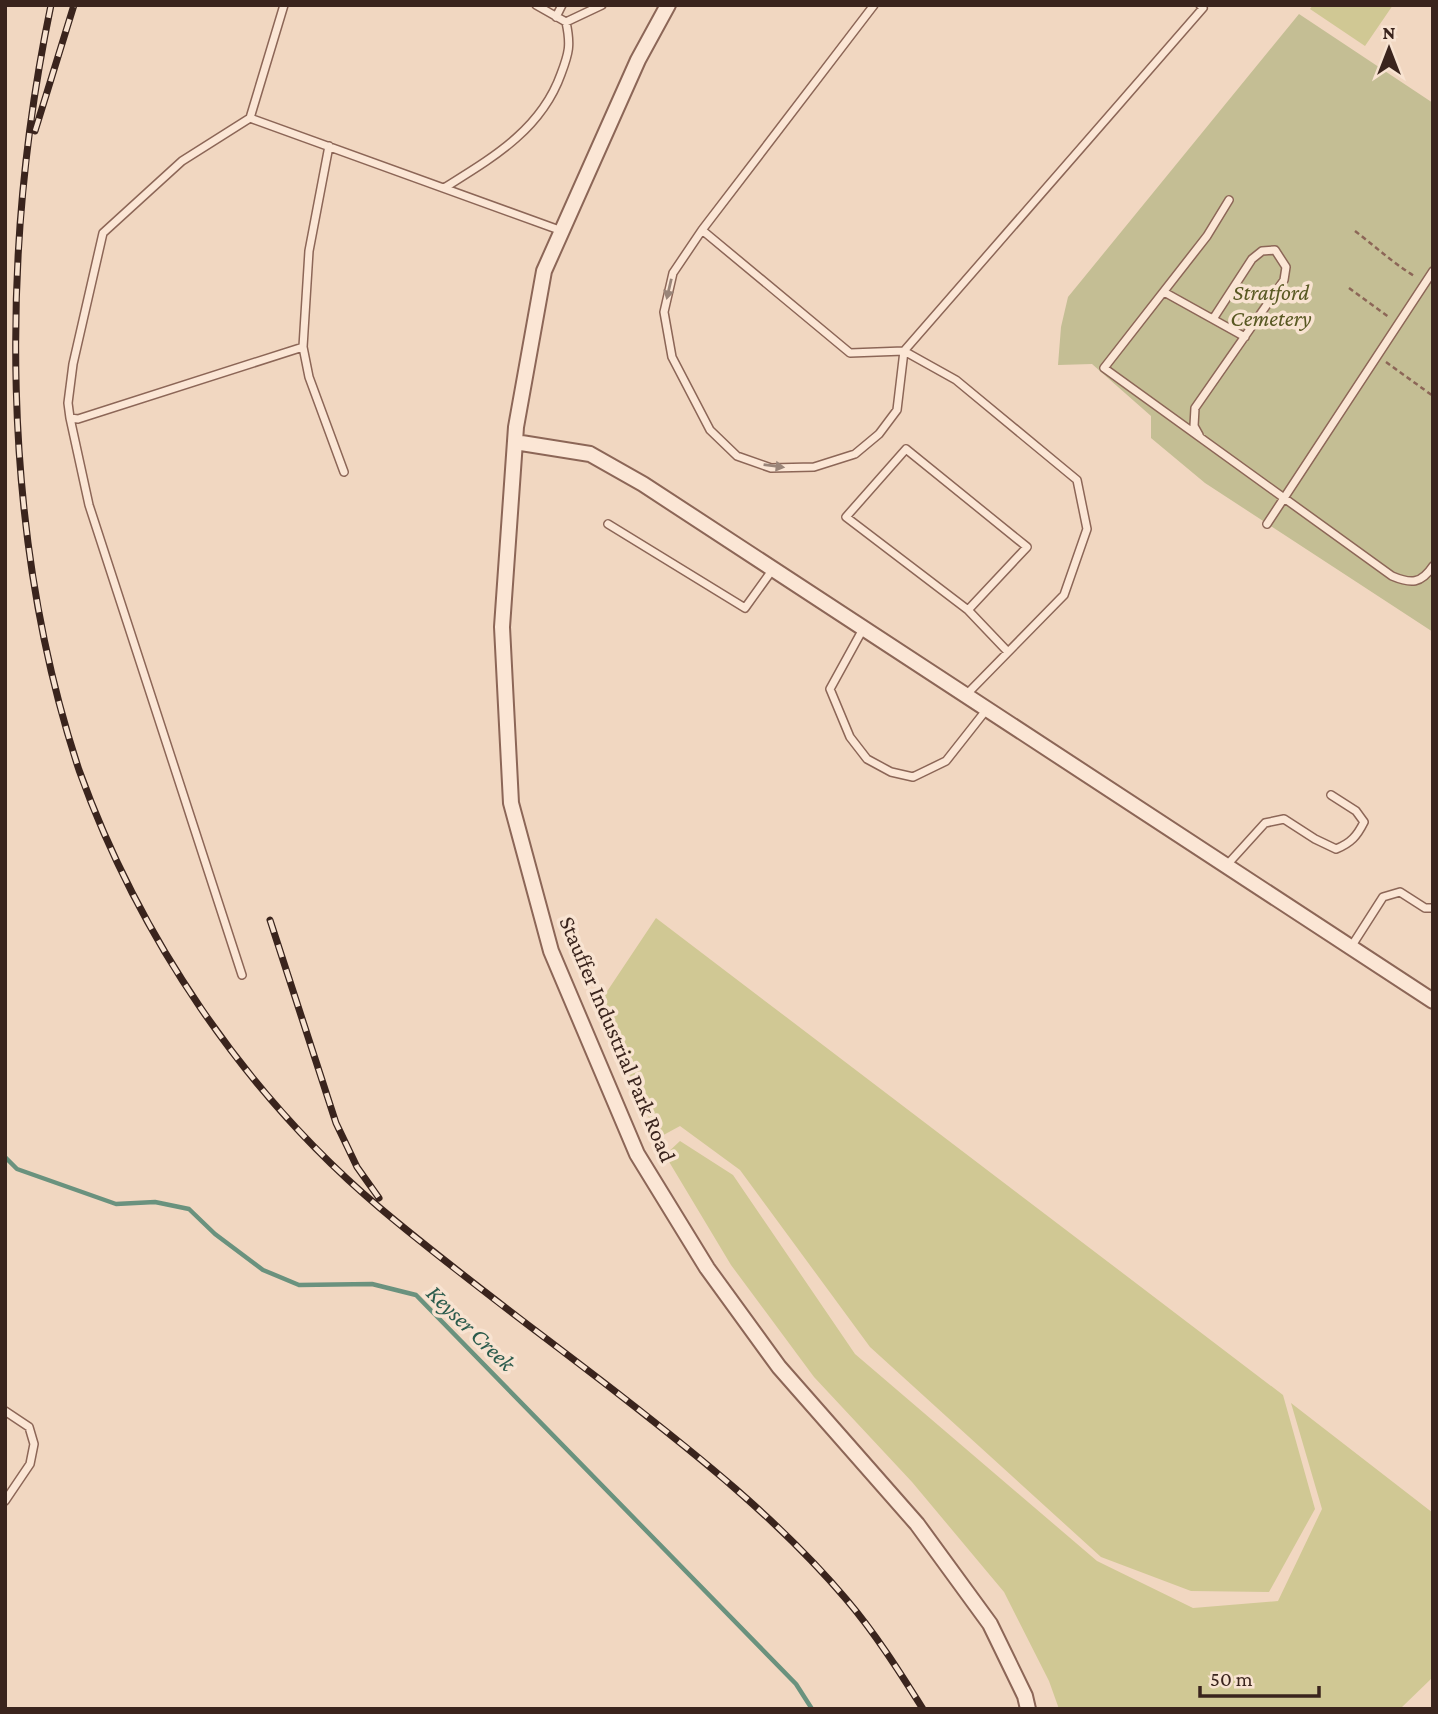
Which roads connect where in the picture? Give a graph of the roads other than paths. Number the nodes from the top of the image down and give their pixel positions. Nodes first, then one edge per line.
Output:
1 (284, 5) edge
2 (536, 5) edge
3 (562, 5) edge
4 (602, 5) edge
5 (668, 5) edge
6 (874, 5) edge
7 (1200, 5) edge
8 (556, 16) junction
9 (566, 22) junction
10 (250, 118) junction
11 (329, 146) junction
12 (444, 188) junction
13 (1229, 200) dead end
14 (702, 230) junction
15 (562, 231) junction
16 (1433, 271) edge
17 (1164, 292) junction
18 (1213, 318) junction
19 (1245, 337) junction
20 (303, 347) junction
21 (904, 351) junction
22 (70, 418) junction
23 (1201, 438) junction
24 (515, 442) junction
25 (344, 472) dead end
26 (1285, 499) junction
27 (608, 524) dead end
28 (1267, 524) dead end
29 (1433, 566) edge
30 (773, 569) junction
31 (968, 610) junction
32 (864, 628) junction
33 (1008, 652) junction
34 (966, 695) junction
35 (987, 709) junction
36 (1331, 795) dead end
37 (1226, 866) junction
38 (1433, 908) edge
39 (1351, 947) junction
40 (242, 975) dead end
41 (1433, 1000) edge
42 (5, 1411) edge
43 (5, 1501) edge
44 (1028, 1709) edge

1 - 10 lane
2 - 8 lane
3 - 8 lane
4 - 9 lane
5 - 15 street, Stauffer Industrial Park Road
6 - 14 lane
7 - 21 lane
8 - 9 lane
9 - 12 lane
10 - 11 lane
10 - 22 lane
11 - 12 lane
11 - 20 lane
12 - 15 lane
13 - 17 lane
14 - 21 lane
14 -> 21 lane
15 - 24 street, Stauffer Industrial Park Road
16 - 26 lane
17 - 18 lane
17 - 23 lane
18 - 19 lane
18 - 19 lane
19 - 23 lane
20 - 22 lane
20 - 25 lane
21 - 33 lane
22 - 40 lane
23 - 26 lane
24 - 30 street
24 - 44 street, Stauffer Industrial Park Road
26 - 28 lane
26 - 29 lane
27 - 30 lane
30 - 32 street
31 - 31 lane
31 - 33 lane
32 - 34 street
32 - 35 lane
33 - 34 lane
34 - 35 street
35 - 37 street
36 - 37 lane
37 - 39 street
38 - 39 lane
39 - 41 street
42 - 43 lane

